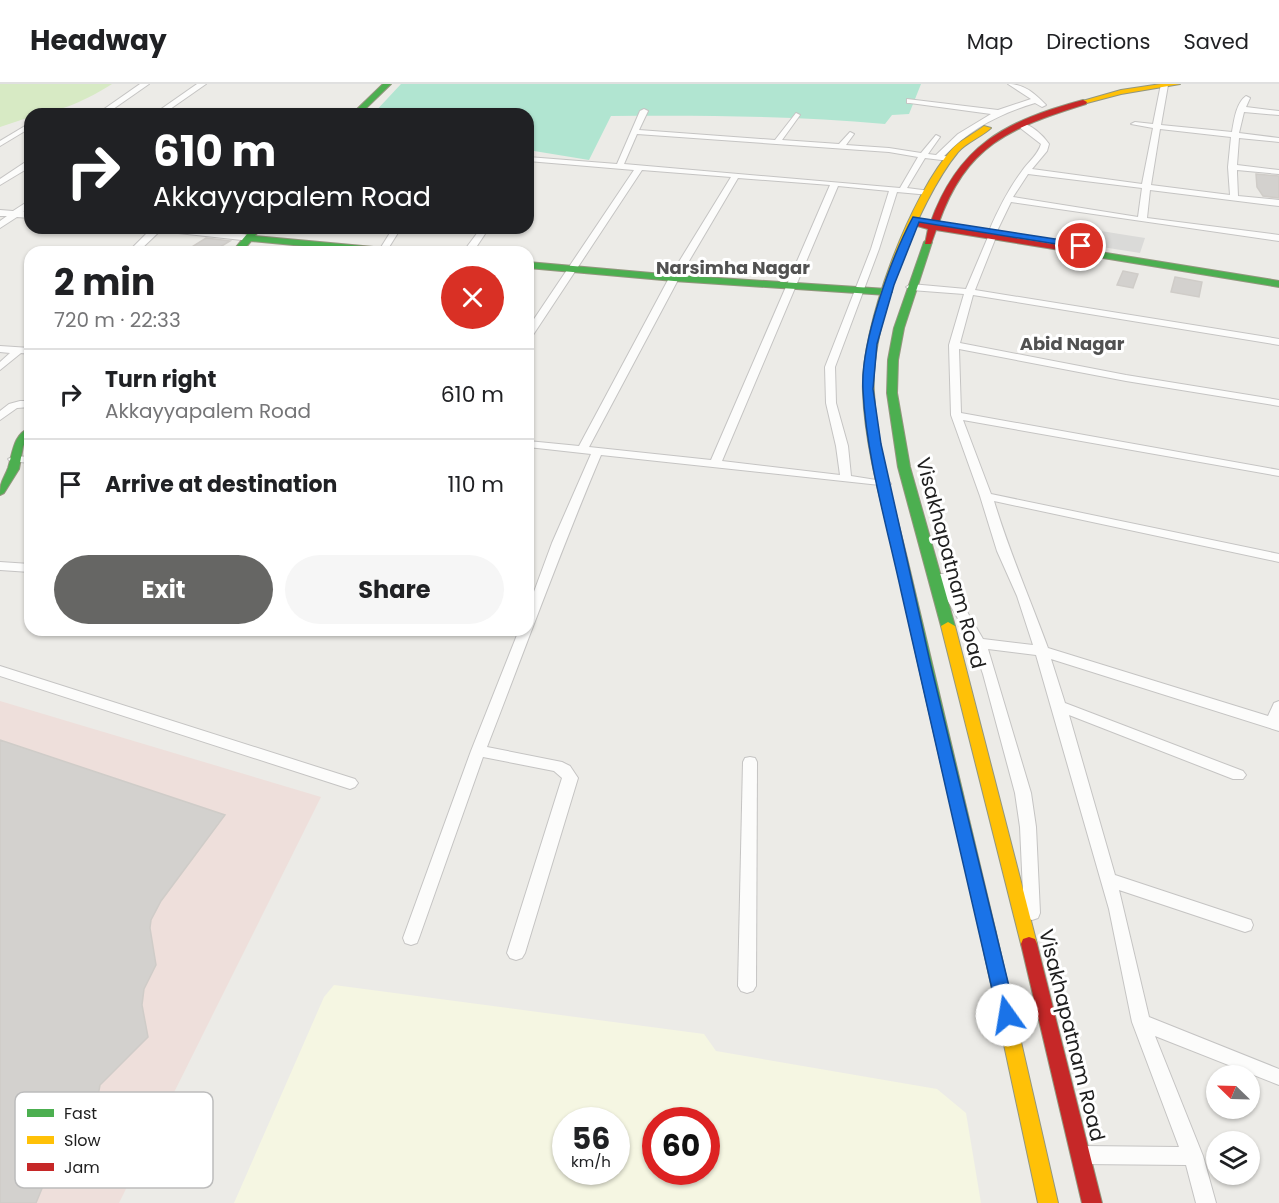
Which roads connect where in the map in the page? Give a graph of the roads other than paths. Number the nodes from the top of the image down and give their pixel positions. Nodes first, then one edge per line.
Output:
1 (145, 84) edge
2 (202, 84) edge
3 (387, 84) edge
4 (1012, 84) edge
5 (1135, 84) edge
6 (1170, 85) edge
7 (1246, 98) dead end
8 (910, 101) dead end
9 (1039, 103) junction
10 (110, 108) edge
11 (167, 108) edge
12 (362, 108) edge
13 (1241, 109) junction
14 (644, 111) dead end
15 (996, 112) junction
16 (1279, 113) edge
17 (796, 115) dead end
18 (1135, 124) dead end
19 (1022, 125) junction
20 (1158, 127) junction
21 (24, 129) edge
22 (636, 132) junction
23 (850, 134) dead end
24 (1237, 135) junction
25 (936, 137) dead end
26 (1279, 140) edge
27 (777, 142) junction
28 (0, 144) edge
29 (841, 147) junction
30 (924, 155) junction
31 (944, 158) junction
32 (534, 159) edge
33 (620, 165) junction
34 (24, 167) edge
35 (640, 167) junction
36 (1232, 167) junction
37 (1026, 171) junction
38 (1279, 172) edge
39 (736, 175) junction
40 (0, 183) edge
41 (835, 183) junction
42 (1146, 187) junction
43 (898, 189) junction
44 (927, 193) junction
45 (1234, 198) junction
46 (1008, 200) junction
47 (1279, 203) edge
48 (24, 207) edge
49 (0, 213) edge
50 (15, 214) junction
51 (24, 215) edge
52 (1142, 220) junction
53 (915, 222) junction
54 (934, 224) junction
55 (0, 225) edge
56 (151, 234) edge
57 (253, 234) edge
58 (259, 234) edge
59 (992, 234) junction
60 (1279, 238) edge
61 (139, 246) edge
62 (242, 246) edge
63 (321, 246) edge
64 (534, 266) edge
65 (570, 269) junction
66 (674, 278) junction
67 (1279, 278) edge
68 (1279, 284) edge
69 (791, 286) junction
70 (910, 287) junction
71 (858, 290) junction
72 (887, 292) junction
73 (969, 292) junction
74 (534, 325) edge
75 (1279, 342) edge
76 (954, 345) junction
77 (0, 349) edge
78 (18, 351) junction
79 (24, 351) edge
80 (0, 367) edge
81 (1279, 403) edge
82 (24, 404) edge
83 (956, 415) junction
84 (0, 417) edge
85 (24, 438) edge
86 (534, 445) edge
87 (582, 450) junction
88 (597, 452) junction
89 (14, 459) junction
90 (24, 460) edge
91 (715, 463) junction
92 (1279, 473) edge
93 (846, 479) junction
94 (885, 484) junction
95 (0, 491) edge
96 (986, 496) junction
97 (1279, 558) edge
98 (931, 562) junction
99 (0, 566) edge
100 (24, 568) edge
101 (534, 609) edge
102 (524, 636) edge
103 (979, 643) junction
104 (1042, 651) junction
105 (0, 671) edge
106 (1059, 706) junction
107 (1279, 706) edge
108 (1276, 725) edge
109 (478, 752) junction
110 (750, 762) dead end
111 (1238, 775) dead end
112 (350, 783) dead end
113 (1107, 879) junction
114 (1245, 926) dead end
115 (411, 938) dead end
116 (516, 953) dead end
117 (1034, 963) junction
118 (747, 987) dead end
119 (1141, 1022) junction
120 (1279, 1077) edge
121 (1031, 1126) junction
122 (1081, 1155) junction
123 (1193, 1156) junction
124 (1033, 1203) edge
125 (1048, 1203) edge
126 (1092, 1203) edge
127 (1206, 1203) edge

1 - 10 street
2 - 11 street
3 - 12 main road
4 - 9 street
5 - 9 main road
6 - 19 main road, Visakhapatnam Road
6 - 20 street
7 - 13 street
8 - 15 street
9 - 15 street
9 - 31 main road
13 - 16 street
13 - 24 street
14 - 22 street
15 - 31 street
17 - 27 street
18 - 20 street
19 - 37 street
19 - 54 main road, Visakhapatnam Road
20 - 24 street
20 - 42 street
21 - 28 street
22 - 27 street
22 - 33 street
23 - 29 street
24 - 26 street
24 - 36 street
25 - 30 street
27 - 29 street
29 - 30 street
30 - 31 street
30 - 43 street
31 - 44 main road
32 - 33 street
33 - 35 street
34 - 40 street
35 - 39 street
35 - 65 street
36 - 38 street
36 - 45 street
37 - 42 street
37 - 46 street
39 - 41 street
39 - 66 street
41 - 43 street
41 - 69 street
42 - 45 street
42 - 52 street
43 - 44 street
43 - 71 street
44 - 53 main road
45 - 47 street
46 - 52 street
46 - 59 street
48 - 50 street
49 - 50 street
50 - 51 street
50 - 55 street
52 - 60 street
53 - 54 main road
53 - 72 main road
54 - 59 main road
54 - 70 main road, Visakhapatnam Road
56 - 61 street
57 - 62 main road
58 - 63 main road
59 - 67 main road
59 - 68 main road
59 - 73 street
64 - 65 main road
65 - 66 main road
65 - 74 street
66 - 69 main road
66 - 87 street
69 - 71 main road
69 - 91 street
70 - 73 street
70 - 98 main road, Visakhapatnam Road
71 - 72 main road
71 - 93 street
72 - 94 main road
73 - 75 street
73 - 76 street
76 - 81 street
76 - 83 street
77 - 78 street
78 - 79 street
78 - 80 street
82 - 84 street
83 - 92 street
83 - 96 street
85 - 89 main road
86 - 87 street
87 - 88 street
88 - 91 street
88 - 101 street
89 - 90 street
89 - 95 main road
91 - 93 street
93 - 94 street
94 - 121 main road
96 - 97 street
96 - 104 street
98 - 103 street
98 - 117 main road, Visakhapatnam Road
99 - 100 street
102 - 109 street
103 - 104 street
103 - 117 street
104 - 106 street
104 - 108 street
105 - 112 street
106 - 111 street
106 - 113 street
107 - 108 street
109 - 115 street
109 - 116 street
110 - 118 street
113 - 114 street
113 - 119 street
117 - 122 main road, Visakhapatnam Road
119 - 120 street
119 - 123 street
121 - 124 street
121 - 125 main road
122 - 123 street
122 - 126 main road, Visakhapatnam Road
123 - 127 street

